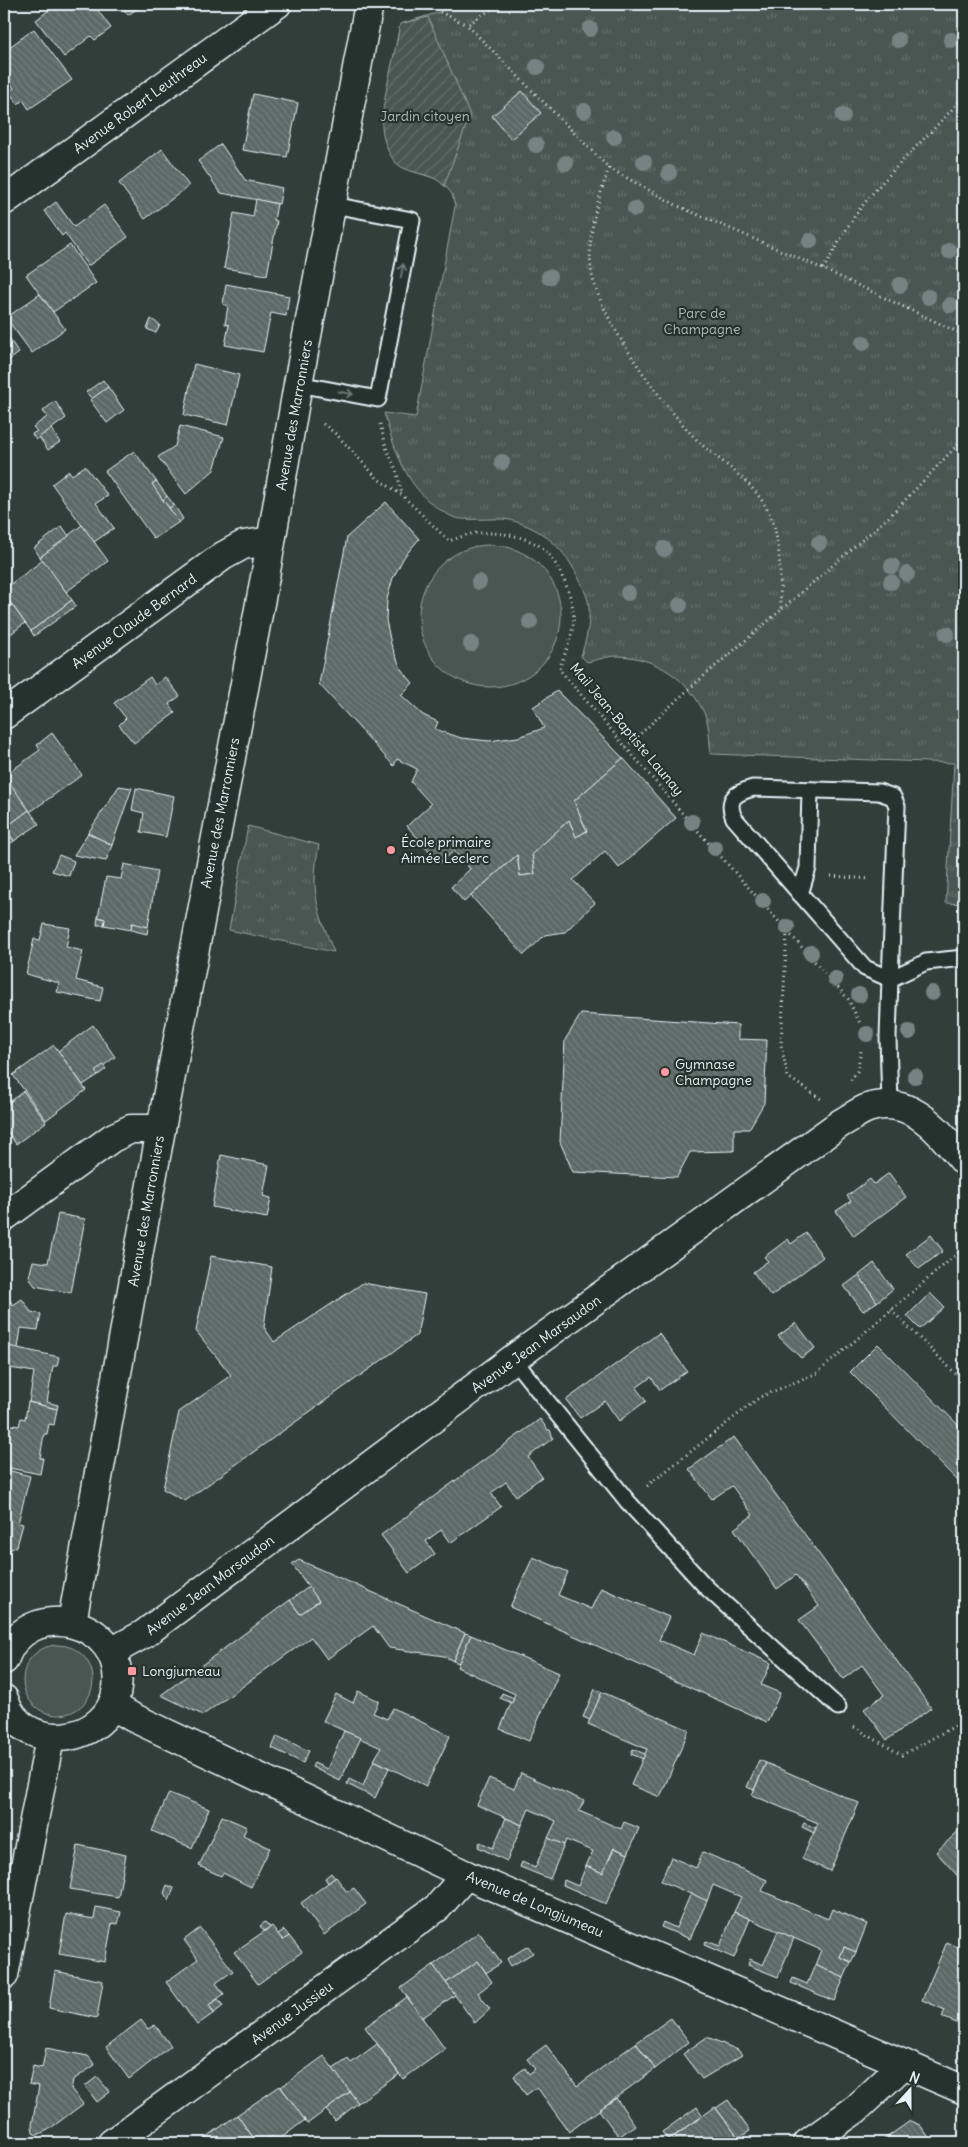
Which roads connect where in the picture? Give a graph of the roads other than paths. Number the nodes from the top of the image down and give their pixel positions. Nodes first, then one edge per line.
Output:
1 (277, 4) edge
2 (369, 4) edge
3 (4, 201) edge
4 (333, 204) junction
5 (297, 393) junction
6 (271, 541) junction
7 (4, 715) edge
8 (810, 790) junction
9 (800, 894) junction
10 (964, 958) edge
11 (890, 979) junction
12 (890, 1105) junction
13 (161, 1129) junction
14 (964, 1161) edge
15 (4, 1217) edge
16 (514, 1359) junction
17 (72, 1622) junction
18 (111, 1652) junction
19 (4, 1658) edge
20 (112, 1705) junction
21 (838, 1707) road end
22 (7, 1712) edge
23 (50, 1738) junction
24 (466, 1875) junction
25 (4, 1975) edge
26 (904, 2064) junction
27 (964, 2090) edge
28 (112, 2143) edge
29 (808, 2143) edge

1 - 3 street, Avenue Robert Leuthreau
2 - 4 street, Avenue des Marronniers
4 - 5 street, Avenue des Marronniers
5 -> 4 lane
5 - 6 street, Avenue des Marronniers
6 - 7 street, Avenue Claude Bernard
6 - 13 street, Avenue des Marronniers
8 - 9 lane
8 - 9 lane
8 - 11 lane
9 - 11 lane
10 - 11 lane
11 - 12 lane
12 - 14 street, Avenue Jean Marsaudon
12 - 16 street, Avenue Jean Marsaudon
13 - 15 street
13 - 17 street, Avenue des Marronniers
16 - 18 street, Avenue Jean Marsaudon
16 - 21 lane
17 - 18 street
17 - 19 street
18 - 20 street
20 - 23 street
20 - 24 street, Avenue de Longjumeau
22 - 23 street
23 - 25 street
24 - 26 street, Avenue de Longjumeau
24 - 28 street, Avenue Jussieu
26 - 27 street, Avenue de Longjumeau
26 - 29 street

